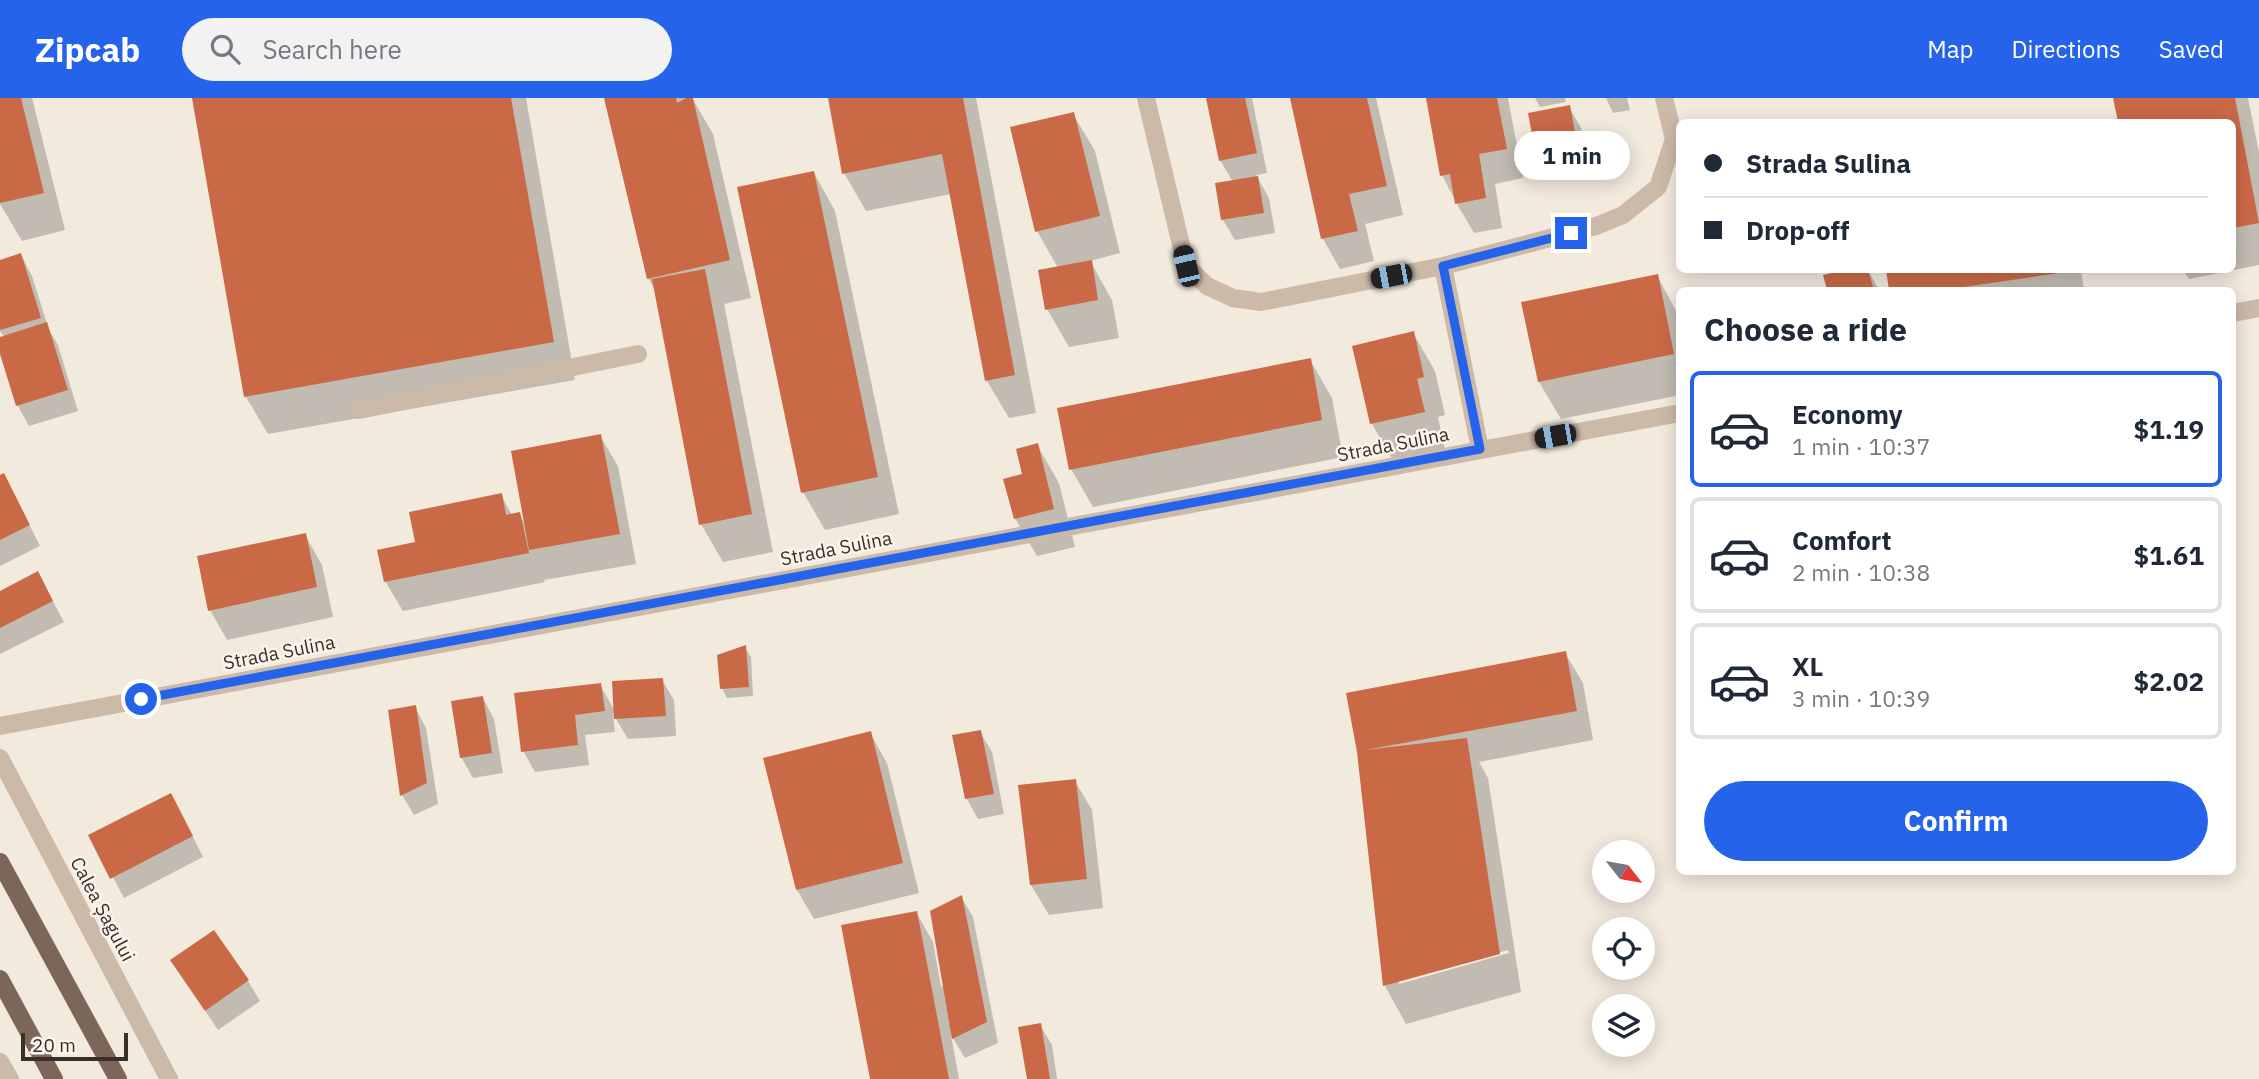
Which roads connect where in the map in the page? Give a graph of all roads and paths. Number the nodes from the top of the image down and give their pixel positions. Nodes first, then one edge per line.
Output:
1 (1146, 98) edge
2 (1664, 98) edge
3 (1443, 266) junction
4 (2259, 308) edge
5 (2236, 312) edge
6 (638, 354) dead end
7 (359, 410) dead end
8 (1676, 414) edge
9 (1480, 449) junction
10 (0, 726) edge
11 (0, 758) edge
12 (0, 862) edge
13 (0, 979) edge
14 (0, 1062) edge
15 (10, 1079) edge
16 (54, 1079) edge
17 (118, 1079) edge
18 (169, 1079) edge

1 - 3 street
2 - 3 street
3 - 9 street
4 - 5 street
6 - 7 street
8 - 9 street, Strada Sulina
9 - 10 street, Strada Sulina
11 - 18 street, Calea Șagului
12 - 17 main road
13 - 16 main road
14 - 15 street

